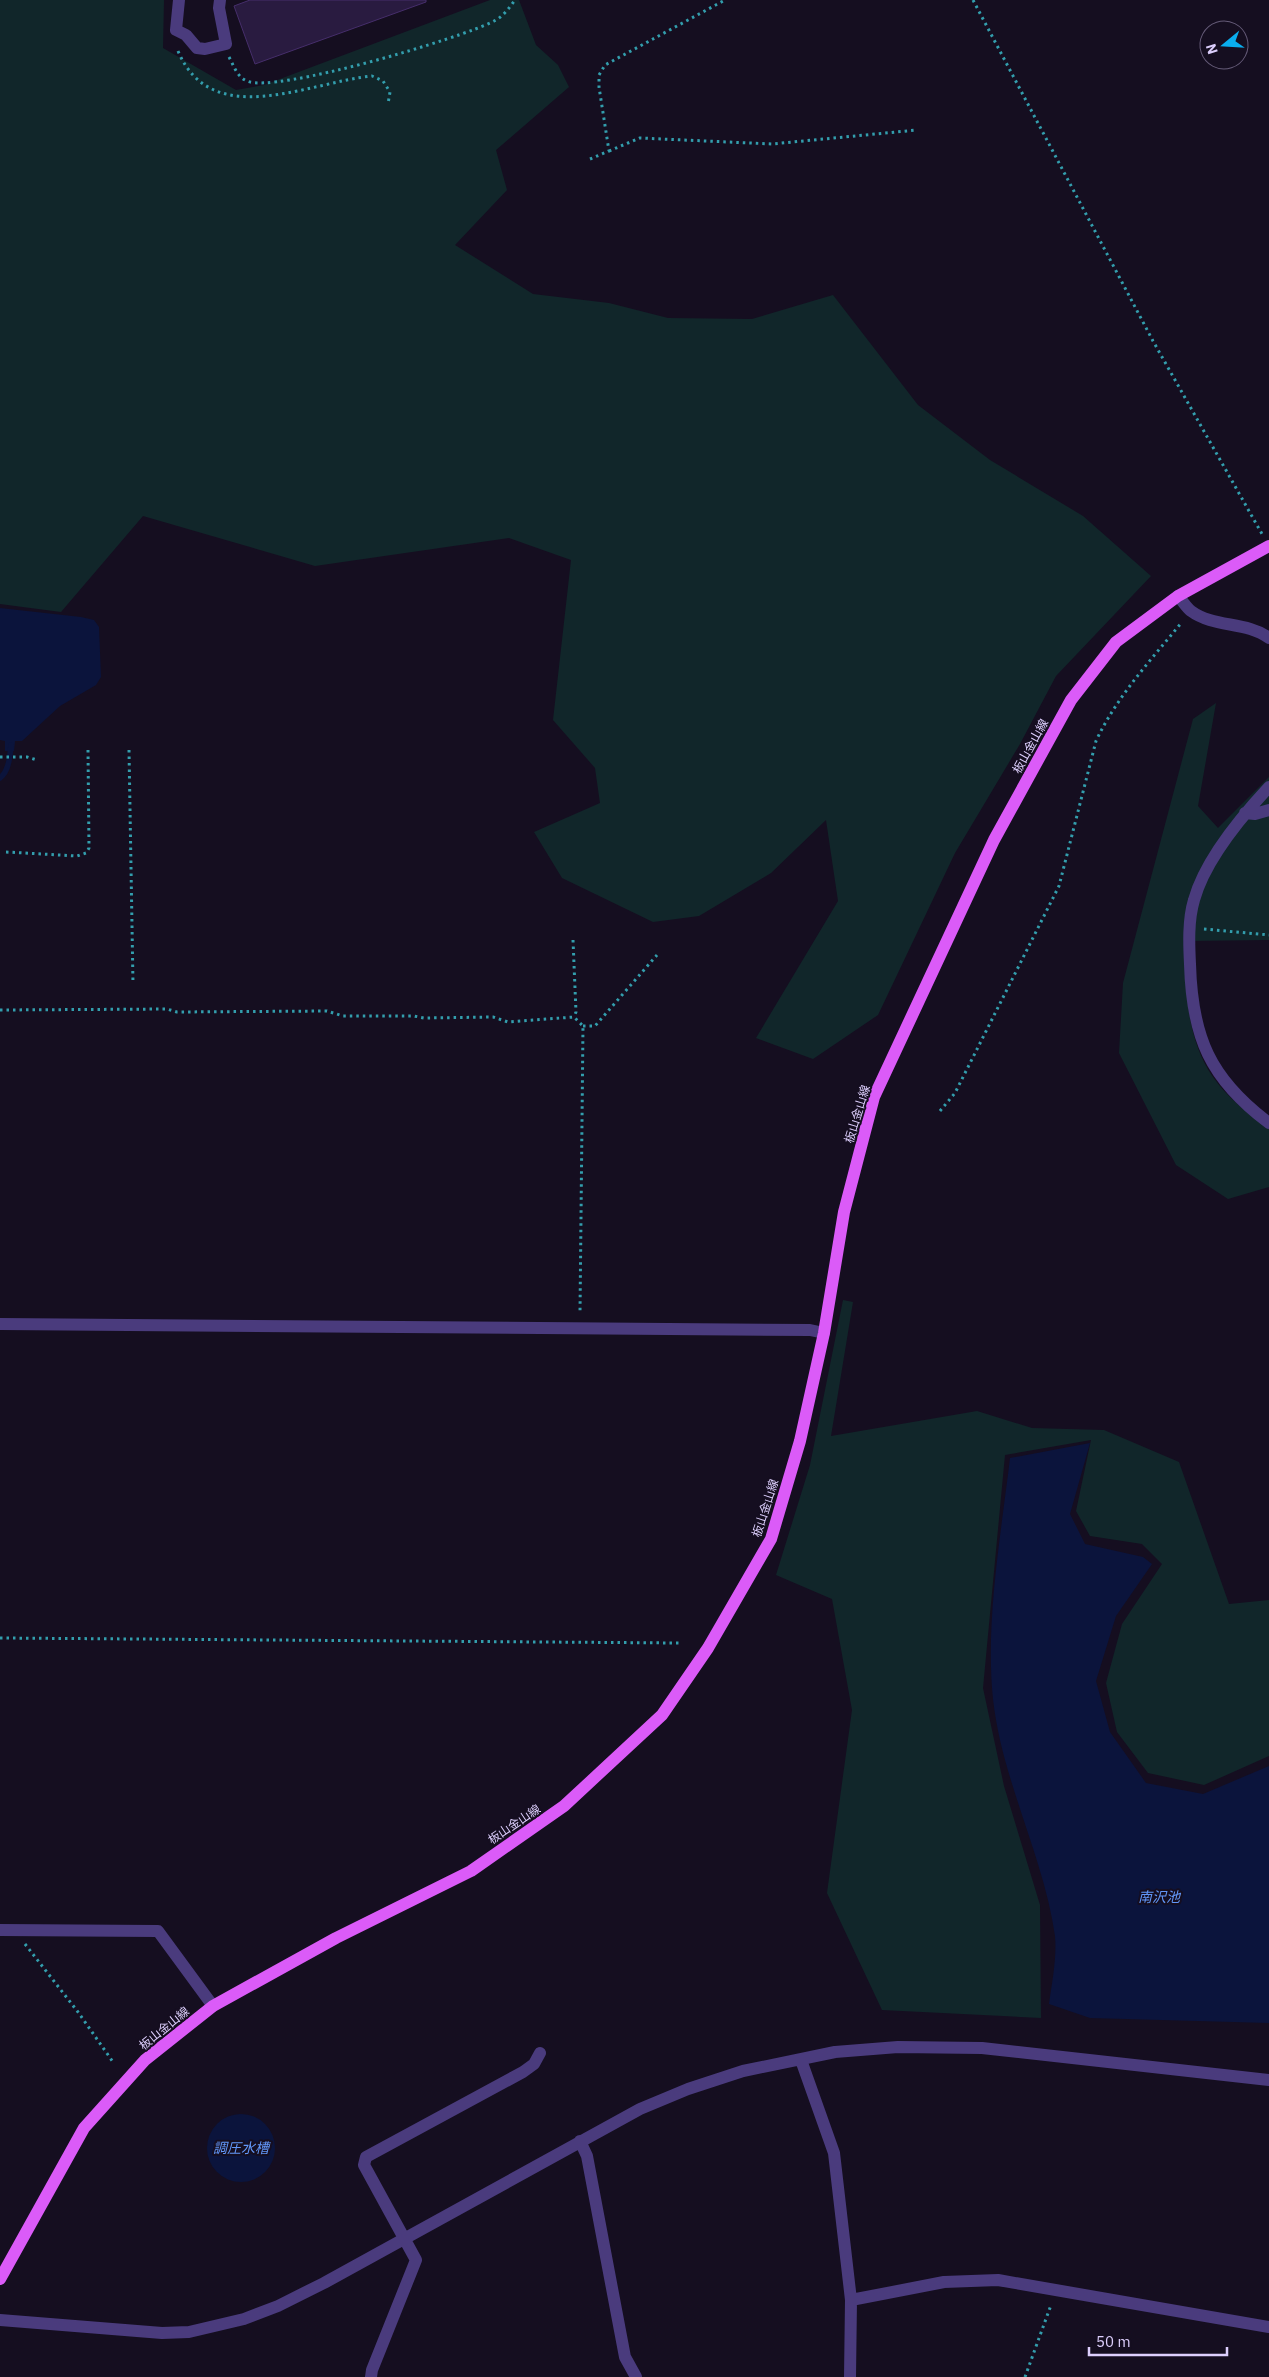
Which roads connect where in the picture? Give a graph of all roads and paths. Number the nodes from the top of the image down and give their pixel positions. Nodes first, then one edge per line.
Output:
1 (179, 0) edge
2 (220, 0) edge
3 (515, 0) edge
4 (725, 0) edge
5 (973, 0) edge
6 (176, 30) junction
7 (226, 44) junction
8 (388, 104) dead end
9 (917, 130) dead end
10 (608, 151) junction
11 (590, 159) dead end
12 (1269, 546) edge
13 (1178, 596) junction
14 (1192, 611) junction
15 (1269, 638) edge
16 (88, 750) dead end
17 (129, 750) dead end
18 (1, 757) edge
19 (37, 760) dead end
20 (1269, 787) edge
21 (1269, 810) edge
22 (1245, 813) junction
23 (6, 852) dead end
24 (1191, 928) junction
25 (1269, 935) edge
26 (573, 940) dead end
27 (657, 955) dead end
28 (133, 984) dead end
29 (0, 1010) edge
30 (574, 1017) junction
31 (583, 1026) junction
32 (940, 1111) dead end
33 (1269, 1124) edge
34 (0, 1324) edge
35 (580, 1328) junction
36 (824, 1333) junction
37 (0, 1638) edge
38 (679, 1643) dead end
39 (0, 1930) edge
40 (20, 1930) junction
41 (213, 2006) junction
42 (540, 2053) dead end
43 (801, 2060) junction
44 (113, 2062) dead end
45 (1269, 2080) edge
46 (580, 2141) junction
47 (406, 2237) junction
48 (0, 2279) edge
49 (1055, 2290) junction
50 (851, 2300) junction
51 (0, 2320) edge
52 (1269, 2327) edge
53 (371, 2377) edge
54 (636, 2377) edge
55 (850, 2377) edge
56 (1026, 2377) edge

1 - 6 street
2 - 7 street
3 - 7 path
4 - 10 path
5 - 12 path
6 - 7 street
6 - 8 path
9 - 10 path
10 - 11 path
12 - 13 main road, 板山金山線
13 - 14 street
13 - 36 main road, 板山金山線
14 - 15 street
14 - 32 path
16 - 23 path
17 - 28 path
18 - 19 path
20 - 22 street
21 - 22 street
22 - 24 street
24 - 25 path
24 - 33 street
26 - 30 path
27 - 31 path
29 - 30 path
30 - 31 path
31 - 35 path
34 - 35 street
35 - 36 street
36 - 41 main road, 板山金山線
37 - 38 path
39 - 40 street
40 - 41 street
40 - 44 path
41 - 48 main road, 板山金山線
42 - 47 street
43 - 45 street
43 - 46 street
43 - 50 street
46 - 47 street
46 - 54 street
47 - 51 street
47 - 53 street
49 - 50 street
49 - 52 street
49 - 56 path
50 - 55 street

